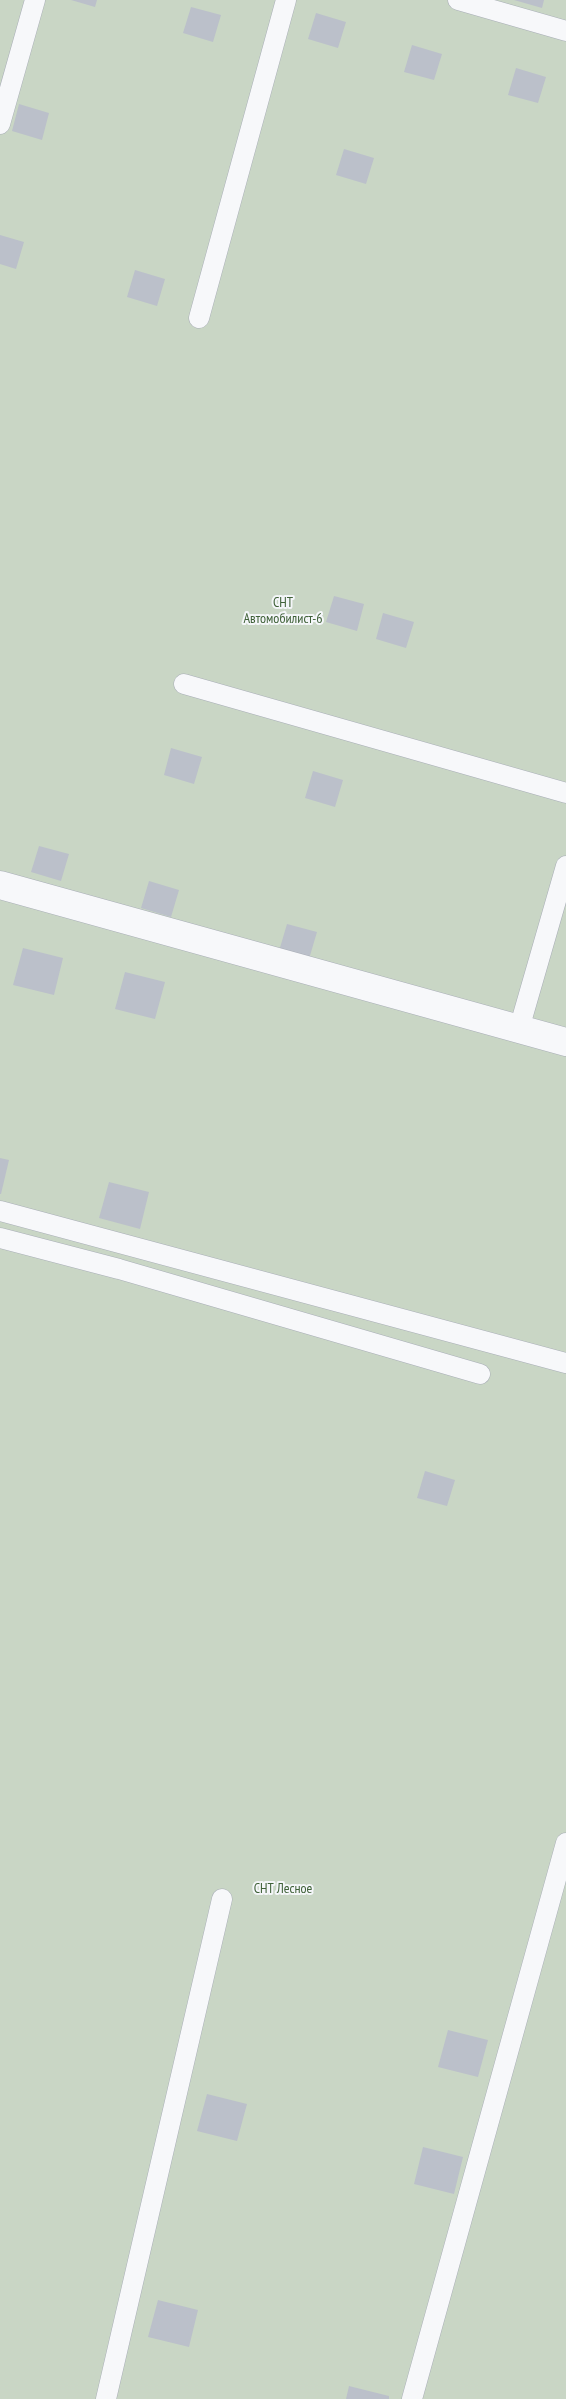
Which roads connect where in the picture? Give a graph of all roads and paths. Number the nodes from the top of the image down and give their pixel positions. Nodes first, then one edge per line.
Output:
1 (35, 0) edge
2 (286, 0) edge
3 (458, 0) edge
4 (566, 31) edge
5 (0, 124) edge
6 (199, 318) dead end
7 (184, 684) dead end
8 (566, 793) edge
9 (566, 866) edge
10 (0, 885) edge
11 (519, 1029) junction
12 (566, 1042) edge
13 (0, 1211) edge
14 (0, 1238) edge
15 (566, 1363) edge
16 (480, 1374) dead end
17 (566, 1843) edge
18 (222, 1899) dead end
19 (106, 2399) edge
20 (412, 2399) edge

1 - 5 lane
2 - 6 lane
3 - 4 lane
7 - 8 lane
9 - 11 lane
10 - 11 street
11 - 12 street
13 - 15 lane
14 - 16 lane
17 - 20 lane
18 - 19 lane

